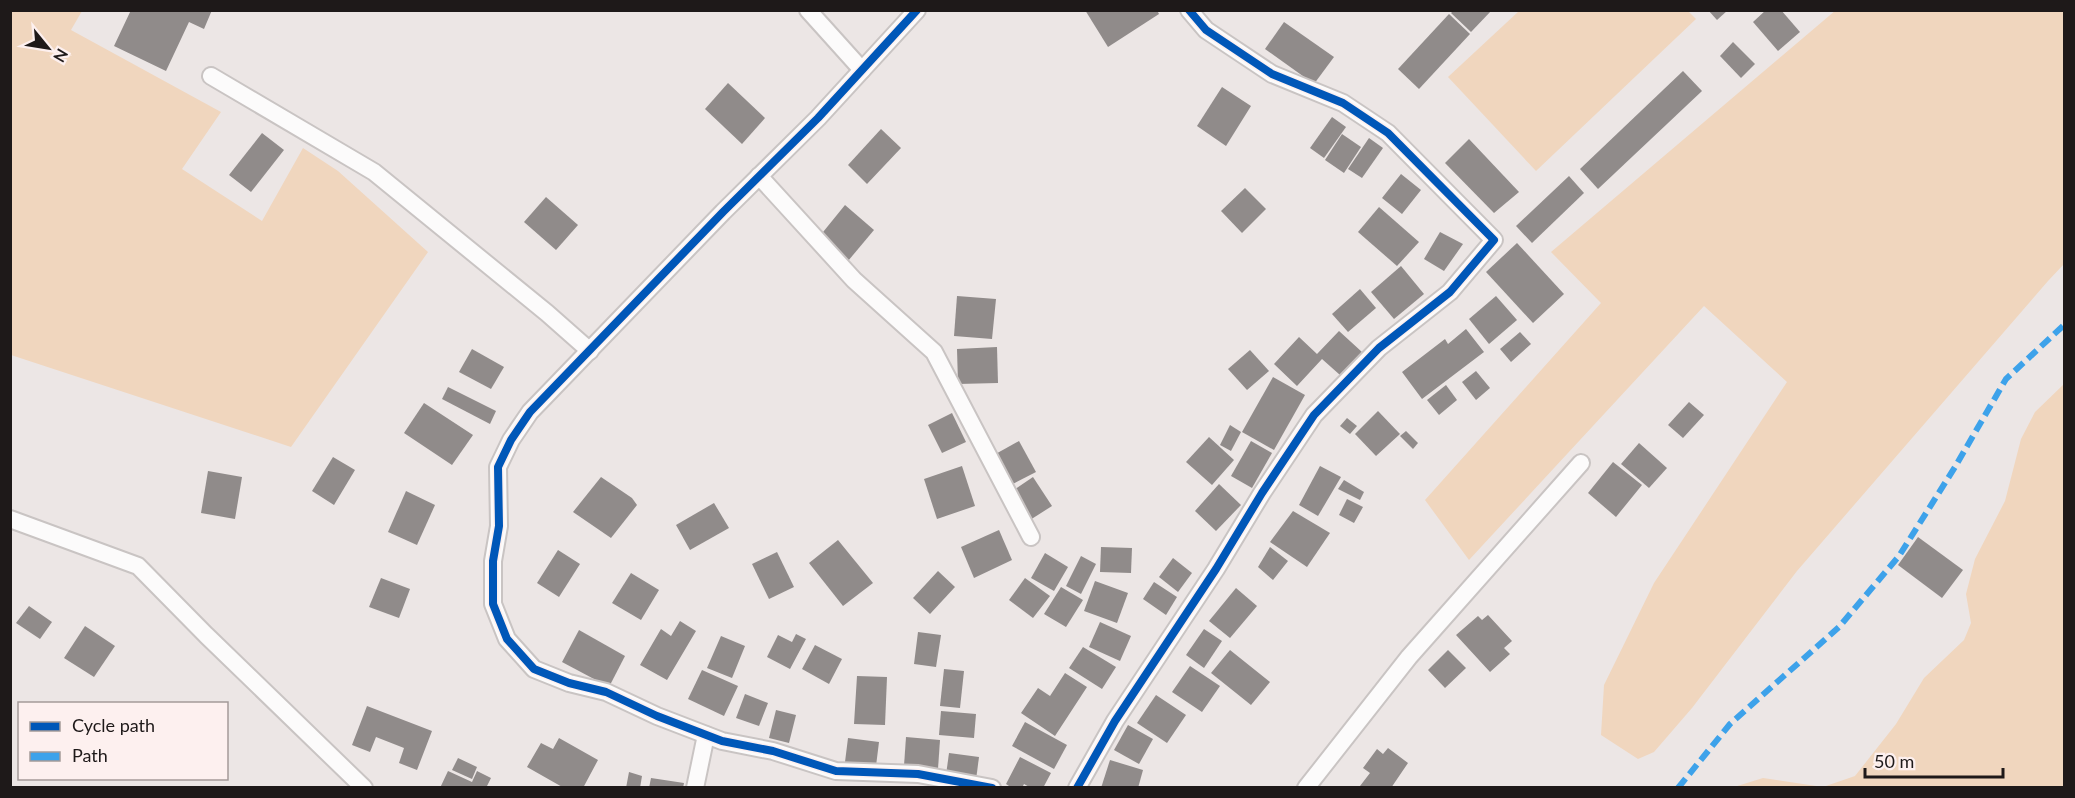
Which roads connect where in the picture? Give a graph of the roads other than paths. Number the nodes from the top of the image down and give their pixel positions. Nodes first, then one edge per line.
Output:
1 (808, 10) edge
2 (917, 10) edge
3 (1189, 10) edge
4 (862, 70) junction
5 (212, 76) dead end
6 (759, 176) junction
7 (590, 351) junction
8 (1581, 464) dead end
9 (10, 519) edge
10 (1031, 537) dead end
11 (706, 735) junction
12 (364, 788) edge
13 (694, 788) edge
14 (992, 788) edge
15 (1077, 788) edge
16 (1306, 788) edge

1 - 4 street
2 - 4 street
3 - 15 street
4 - 6 street
5 - 7 street
6 - 7 street
6 - 10 street
7 - 11 street
8 - 16 street
9 - 12 street
11 - 13 street
11 - 14 street

